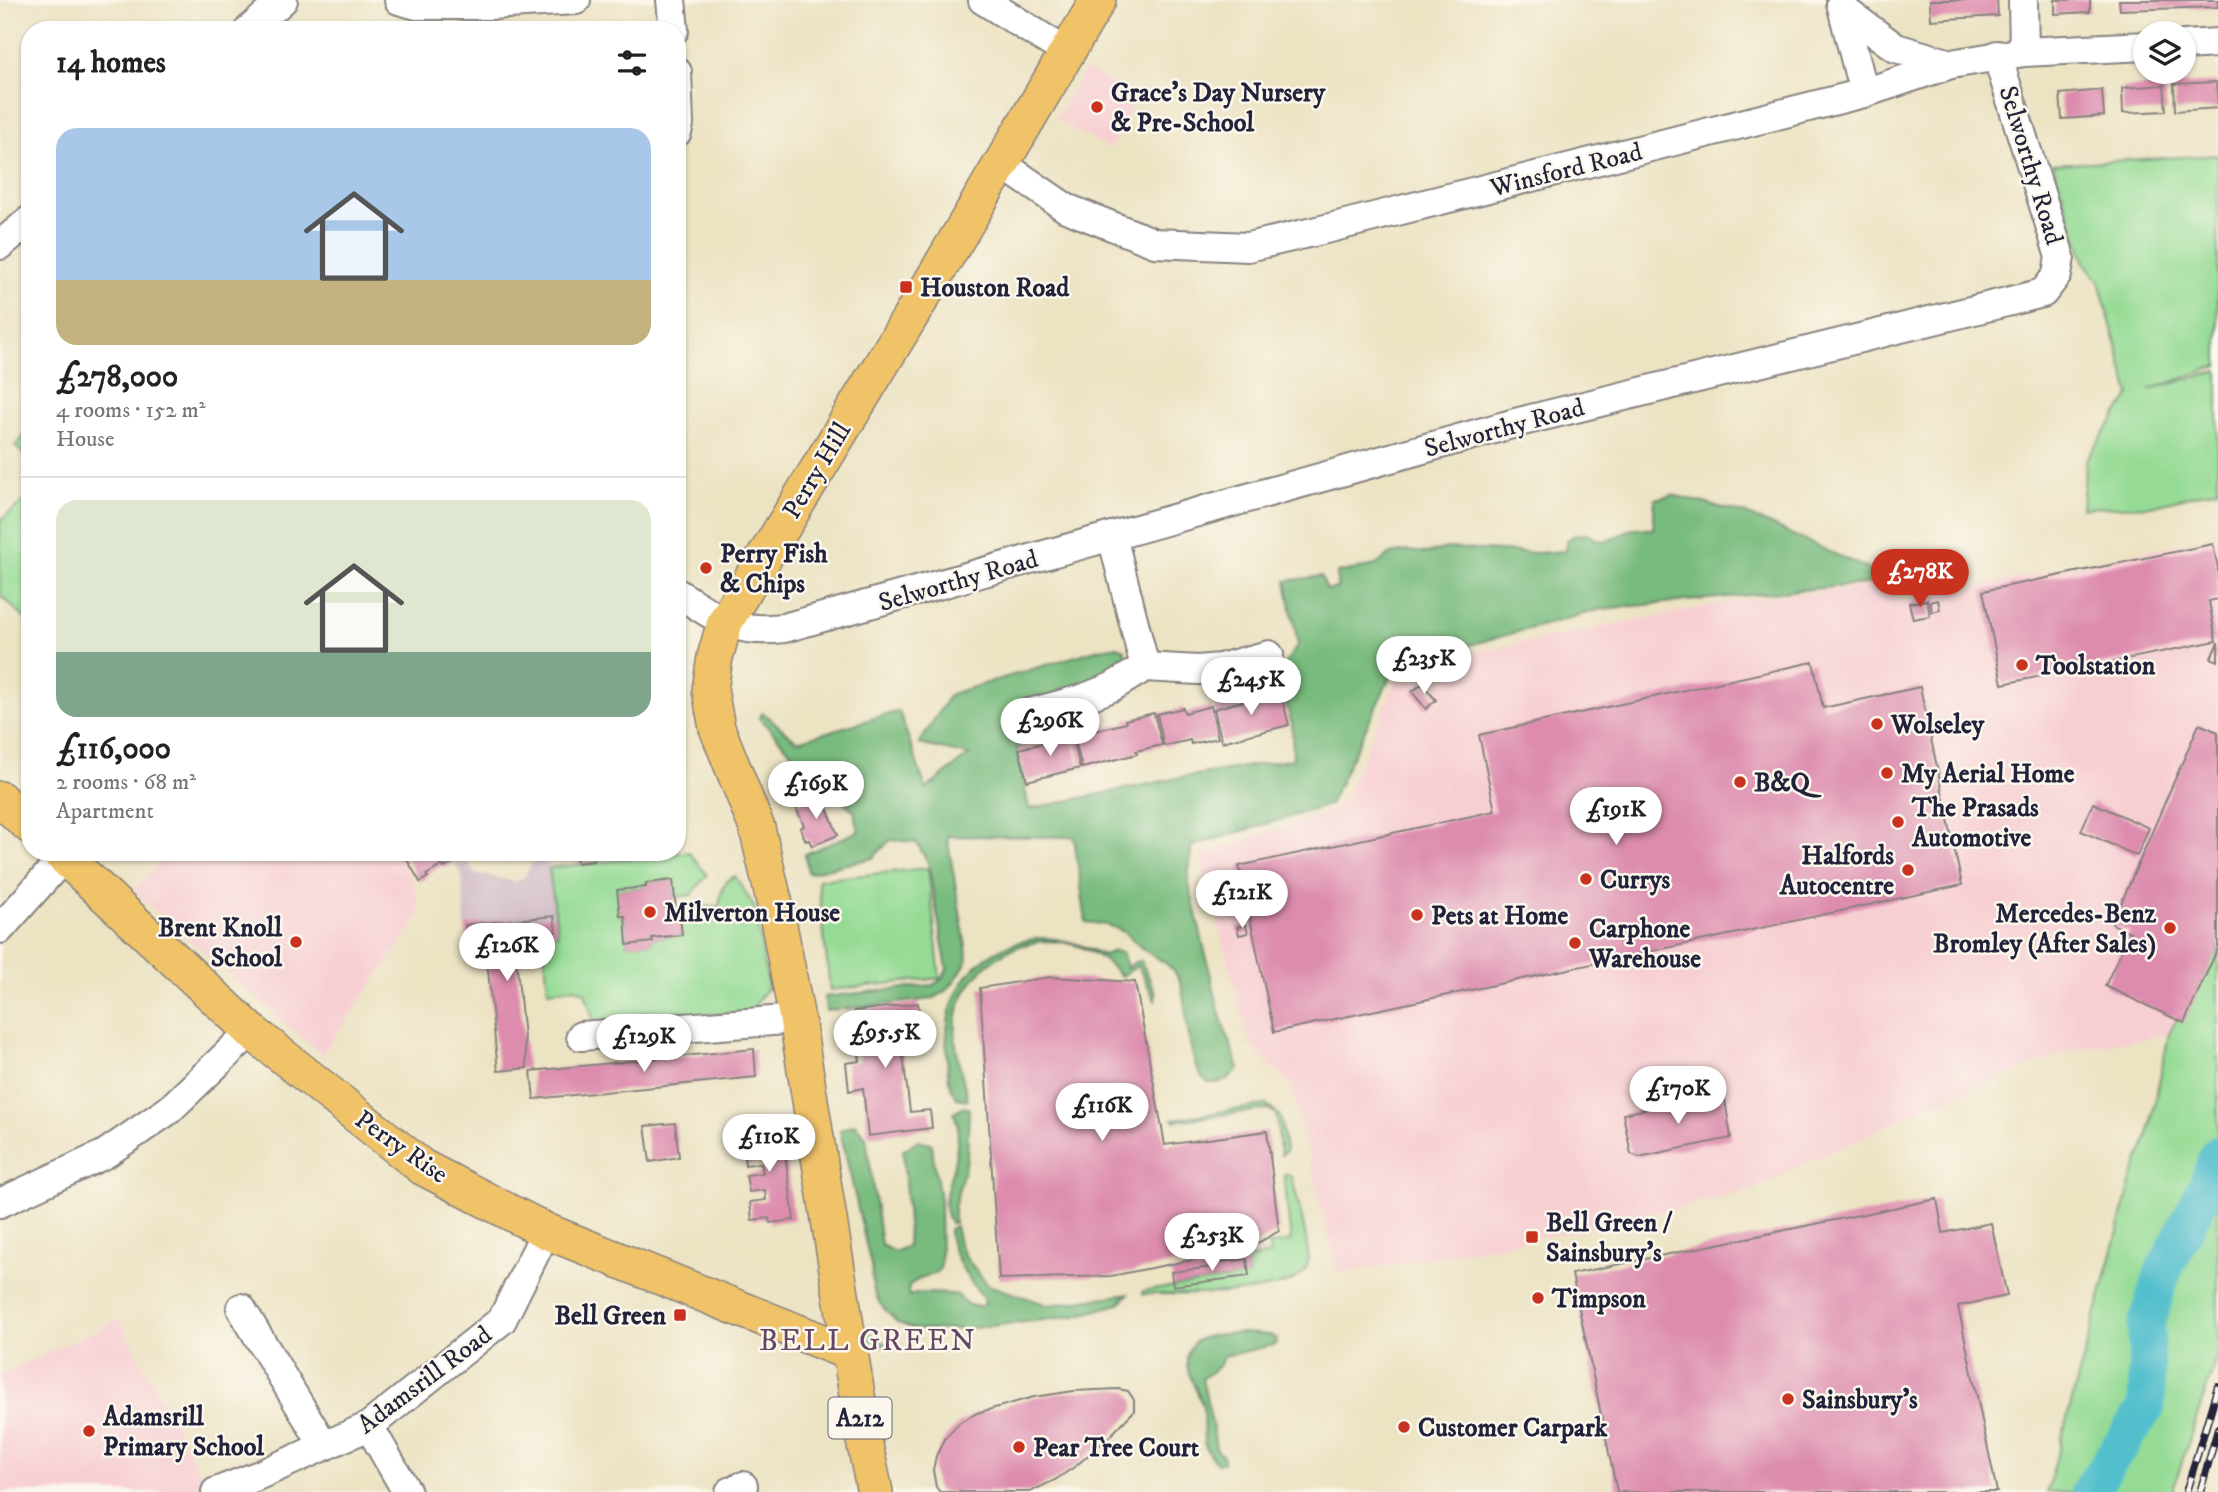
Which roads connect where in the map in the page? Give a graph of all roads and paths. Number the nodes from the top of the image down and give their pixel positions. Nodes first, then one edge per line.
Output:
1 (283, 0) edge
2 (399, 0) edge
3 (576, 0) edge
4 (671, 0) edge
5 (983, 0) edge
6 (1097, 0) edge
7 (2023, 0) edge
8 (1842, 5) edge
9 (259, 21) edge
10 (673, 21) edge
11 (2218, 43) edge
12 (2196, 44) edge
13 (2133, 47) edge
14 (1066, 52) junction
15 (2011, 53) junction
16 (1951, 64) junction
17 (1864, 93) junction
18 (1002, 164) junction
19 (21, 228) edge
20 (0, 245) edge
21 (1112, 536) junction
22 (686, 598) edge
23 (725, 622) junction
24 (1269, 655) dead end
25 (1145, 667) junction
26 (1026, 714) dead end
27 (0, 799) edge
28 (21, 818) edge
29 (56, 861) edge
30 (67, 861) edge
31 (0, 929) edge
32 (797, 1019) junction
33 (251, 1031) junction
34 (581, 1036) dead end
35 (0, 1203) edge
36 (546, 1231) junction
37 (241, 1308) dead end
38 (850, 1353) junction
39 (369, 1426) junction
40 (324, 1446) junction
41 (216, 1492) edge
42 (407, 1492) edge
43 (875, 1492) edge

1 - 9 street
2 - 3 street
4 - 10 street
5 - 14 street
6 - 14 main road, Perry Hill / A212
7 - 15 street
8 - 16 street
8 - 17 street
11 - 12 street
13 - 15 street, Winsford Road
14 - 18 main road, Perry Hill / A212
15 - 16 street, Winsford Road
15 - 21 street, Selworthy Road
16 - 17 street, Winsford Road
17 - 18 street, Winsford Road
18 - 23 main road, Perry Hill / A212
19 - 20 street
21 - 23 street, Selworthy Road
21 - 25 street
22 - 23 street, Selworthy Road
23 - 32 main road, Perry Hill / A212
24 - 25 street
25 - 26 street
27 - 28 main road
29 - 31 street
30 - 33 main road, Perry Rise
32 - 34 street
32 - 38 main road, Perry Hill / A212
33 - 35 street
33 - 36 main road, Perry Rise
36 - 38 main road, Perry Rise
36 - 39 street, Adamsrill Road
37 - 40 street
38 - 43 main road, A212
39 - 40 street, Adamsrill Road
39 - 42 street
40 - 41 street, Adamsrill Road

